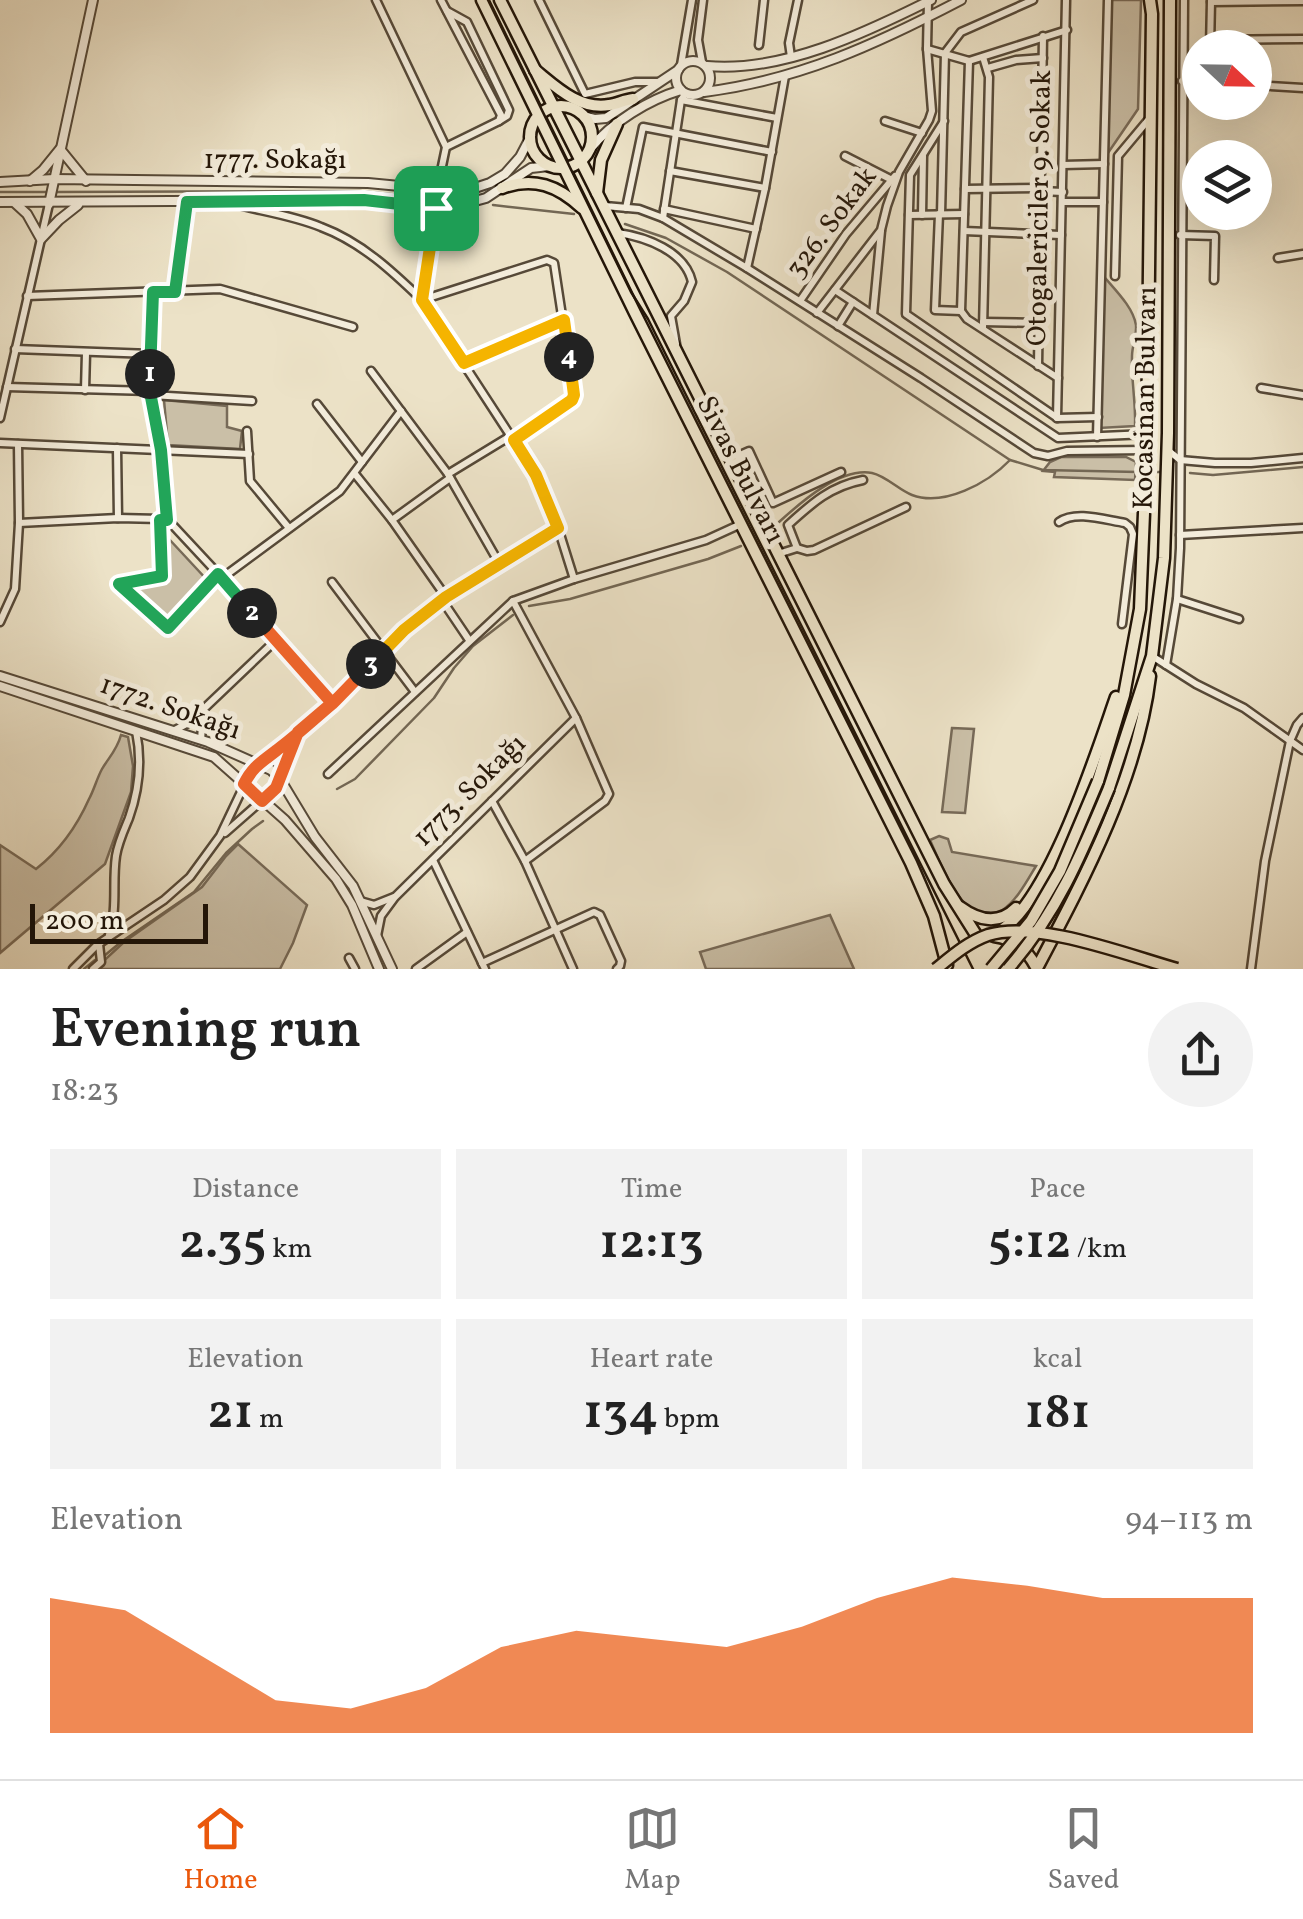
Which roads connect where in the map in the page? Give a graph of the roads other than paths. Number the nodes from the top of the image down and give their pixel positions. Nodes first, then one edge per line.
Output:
1 (92, 0) edge
2 (376, 0) edge
3 (441, 0) edge
4 (482, 0) edge
5 (500, 0) edge
6 (539, 0) edge
7 (692, 0) edge
8 (704, 0) edge
9 (764, 0) edge
10 (798, 0) edge
11 (961, 0) edge
12 (1033, 0) edge
13 (1066, 0) edge
14 (1108, 0) edge
15 (1150, 0) edge
16 (1170, 0) edge
17 (1184, 0) edge
18 (929, 1) edge
19 (1211, 1) edge
20 (1303, 2) edge
21 (446, 10) junction
22 (928, 17) junction
23 (1067, 30) junction
24 (1183, 30) edge
25 (1210, 30) edge
26 (1044, 36) junction
27 (1303, 39) edge
28 (1272, 41) edge
29 (759, 45) dead end
30 (927, 48) junction
31 (946, 54) junction
32 (791, 56) junction
33 (983, 57) junction
34 (1043, 58) junction
35 (969, 61) junction
36 (704, 64) junction
37 (532, 68) junction
38 (679, 68) junction
39 (988, 68) junction
40 (785, 76) junction
41 (522, 80) junction
42 (1182, 81) edge
43 (659, 82) junction
44 (1272, 86) edge
45 (1303, 88) edge
46 (704, 92) junction
47 (682, 95) junction
48 (633, 99) junction
49 (552, 108) junction
50 (539, 116) junction
51 (584, 116) junction
52 (1151, 116) junction
53 (778, 118) junction
54 (499, 121) junction
55 (885, 121) dead end
56 (944, 121) junction
57 (617, 124) junction
58 (531, 133) junction
59 (676, 133) junction
60 (922, 133) junction
61 (446, 147) junction
62 (590, 149) junction
63 (60, 150) junction
64 (772, 152) junction
65 (924, 153) junction
66 (845, 156) dead end
67 (580, 162) junction
68 (1104, 164) junction
69 (1063, 165) junction
70 (549, 166) junction
71 (565, 168) junction
72 (670, 171) junction
73 (899, 172) junction
74 (892, 180) junction
75 (54, 181) junction
76 (86, 181) junction
77 (0, 182) edge
78 (30, 182) junction
79 (502, 188) junction
80 (765, 188) junction
81 (986, 189) junction
82 (437, 190) junction
83 (966, 190) junction
84 (1041, 190) junction
85 (1063, 192) junction
86 (597, 194) junction
87 (50, 201) junction
88 (0, 202) edge
89 (187, 202) junction
90 (225, 202) junction
91 (1062, 202) junction
92 (1103, 202) junction
93 (15, 203) junction
94 (82, 203) junction
95 (604, 206) junction
96 (436, 208) junction
97 (626, 208) junction
98 (586, 213) junction
99 (663, 214) junction
100 (940, 214) junction
101 (964, 214) junction
102 (909, 215) junction
103 (922, 215) junction
104 (756, 228) junction
105 (881, 230) junction
106 (964, 232) junction
107 (986, 232) junction
108 (617, 233) junction
109 (1062, 235) junction
110 (1040, 236) junction
111 (1180, 236) junction
112 (40, 239) junction
113 (1303, 254) edge
114 (1278, 258) dead end
115 (747, 268) junction
116 (1115, 276) dead end
117 (1214, 280) dead end
118 (835, 290) junction
119 (153, 292) junction
120 (175, 292) junction
121 (27, 296) junction
122 (422, 300) junction
123 (800, 302) junction
124 (853, 302) junction
125 (961, 311) junction
126 (817, 312) junction
127 (873, 315) junction
128 (564, 320) junction
129 (1038, 323) junction
130 (983, 325) junction
131 (838, 326) junction
132 (353, 327) dead end
133 (15, 349) junction
134 (677, 352) junction
135 (86, 353) junction
136 (151, 354) junction
137 (464, 363) junction
138 (1038, 366) junction
139 (371, 370) dead end
140 (1058, 378) junction
141 (8, 387) junction
142 (1261, 388) dead end
143 (86, 390) junction
144 (151, 393) junction
145 (1303, 396) edge
146 (252, 400) dead end
147 (318, 404) dead end
148 (402, 412) junction
149 (1098, 417) junction
150 (0, 418) edge
151 (1057, 418) junction
152 (247, 431) dead end
153 (1168, 433) junction
154 (1147, 434) junction
155 (1097, 437) junction
156 (513, 438) junction
157 (1062, 438) junction
158 (0, 443) edge
159 (18, 444) junction
160 (118, 448) junction
161 (161, 450) junction
162 (1147, 450) junction
163 (1168, 450) junction
164 (1062, 453) junction
165 (248, 454) junction
166 (1303, 458) edge
167 (731, 460) junction
168 (1180, 460) junction
169 (362, 462) junction
170 (841, 472) dead end
171 (354, 474) junction
172 (449, 476) junction
173 (864, 480) dead end
174 (906, 507) dead end
175 (118, 518) junction
176 (164, 520) junction
177 (392, 520) junction
178 (1059, 522) dead end
179 (18, 523) junction
180 (742, 524) junction
181 (290, 528) junction
182 (558, 528) junction
183 (1303, 528) edge
184 (1180, 535) junction
185 (1137, 541) junction
186 (797, 548) junction
187 (778, 554) junction
188 (499, 564) junction
189 (220, 576) junction
190 (574, 579) junction
191 (332, 582) dead end
192 (531, 594) junction
193 (444, 599) junction
194 (1176, 599) junction
195 (513, 601) junction
196 (1140, 609) junction
197 (522, 619) junction
198 (1239, 619) dead end
199 (0, 622) edge
200 (1122, 624) dead end
201 (276, 640) junction
202 (469, 640) junction
203 (384, 650) junction
204 (1152, 656) junction
205 (1166, 665) junction
206 (0, 676) edge
207 (0, 686) edge
208 (416, 692) junction
209 (332, 703) junction
210 (203, 711) junction
211 (576, 718) junction
212 (1303, 718) edge
213 (174, 730) junction
214 (1303, 730) edge
215 (136, 731) junction
216 (298, 732) junction
217 (201, 740) junction
218 (1290, 741) junction
219 (1303, 750) edge
220 (259, 764) junction
221 (328, 774) dead end
222 (280, 780) junction
223 (244, 784) junction
224 (1104, 785) junction
225 (262, 801) junction
226 (492, 801) junction
227 (220, 836) junction
228 (433, 860) junction
229 (525, 861) junction
230 (1041, 882) junction
231 (395, 897) junction
232 (952, 899) junction
233 (360, 901) junction
234 (555, 929) junction
235 (467, 932) junction
236 (377, 936) junction
237 (983, 937) junction
238 (108, 938) junction
239 (98, 944) junction
240 (350, 958) dead end
241 (483, 966) edge
242 (96, 967) edge
243 (943, 968) edge
244 (73, 969) edge
245 (354, 969) edge
246 (380, 969) edge
247 (392, 969) edge
248 (416, 969) edge
249 (573, 969) edge
250 (617, 969) edge
251 (991, 969) edge
252 (1008, 969) edge
253 (1037, 969) edge
254 (1177, 969) edge
255 (1252, 969) edge

1 - 63 street
2 - 61 street
3 - 21 street
4 - 41 highway, Sivas Bulvarı
5 - 37 highway, Sivas Bulvarı
6 - 43 street
7 - 38 street
8 - 36 street
9 - 29 street
10 - 32 street
11 - 22 street
12 - 31 street
13 - 23 street, Otogalericiler 9. Sokak
14 - 68 street
15 - 52 highway, Kocasinan Bulvarı
16 - 153 highway, Kocasinan Bulvarı
17 - 24 street
18 - 22 street
18 - 32 street
19 - 20 street
19 - 25 street
21 - 54 street
21 - 54 street
22 - 30 street
22 - 40 street
23 - 26 street
23 - 69 street, Otogalericiler 9. Sokak
26 - 33 street
26 - 34 street
27 - 28 street
30 - 31 street
30 - 60 street
31 - 35 street
31 - 56 street
32 - 36 street
33 - 35 street
33 - 39 street
34 - 39 street
34 - 84 street
35 - 83 street
36 - 38 street
36 - 46 street
37 - 48 highway
37 - 49 highway, Sivas Bulvarı
38 - 43 street
38 - 47 street
39 - 81 street
40 - 46 street
40 - 53 street
41 - 50 highway, Sivas Bulvarı
41 - 58 highway
42 - 111 street
43 - 48 street
44 - 45 street
46 - 47 street
47 - 53 street
47 - 57 street
47 - 59 street
48 - 51 street
49 - 50 highway
49 - 51 highway
49 - 67 highway, Sivas Bulvarı
50 - 58 highway
50 - 71 highway, Sivas Bulvarı
51 - 62 highway
52 - 116 street
52 - 154 highway, Kocasinan Bulvarı
53 - 64 street
54 - 61 street
55 - 60 street
56 - 65 street
56 - 100 street
57 - 62 street
57 - 86 highway
58 - 70 highway
58 - 82 street, 1777. Sokağı
59 - 64 street
59 - 72 street
59 - 97 street
60 - 73 street
61 - 82 street
62 - 67 highway
63 - 75 street
63 - 76 street
63 - 78 street
64 - 80 street
65 - 102 street
65 - 103 street
66 - 74 street
67 - 71 highway
67 - 86 highway, Sivas Bulvarı
68 - 69 street
68 - 92 street
69 - 85 street, Otogalericiler 9. Sokak
70 - 71 highway
70 - 79 street, 1777. Sokağı
71 - 98 highway, Sivas Bulvarı
72 - 80 street
72 - 99 street
73 - 74 street, 326. Sokak
73 - 105 street
74 - 123 street, 326. Sokak
75 - 76 street, 1777. Sokağı
75 - 78 street, 1777. Sokağı
75 - 87 street
76 - 82 street, 1777. Sokağı
77 - 78 street, 1777. Sokağı
79 - 96 street, 1777. Sokağı
79 - 98 highway
80 - 104 street
81 - 83 street
81 - 84 street
81 - 107 street
82 - 96 street
83 - 101 street
84 - 85 street
84 - 110 street
85 - 91 street, Otogalericiler 9. Sokak
86 - 95 highway, Sivas Bulvarı
87 - 93 street, 1777. Sokağı
87 - 94 street, 1777. Sokağı
87 - 112 street
88 - 93 street, 1777. Sokağı
89 - 90 street, 1777. Sokağı
89 - 94 street, 1777. Sokağı
89 - 120 street
90 - 96 street, 1777. Sokağı
90 - 122 street
91 - 92 street
91 - 109 street, Otogalericiler 9. Sokak
92 - 149 street
93 - 112 street
94 - 112 street
95 - 97 street
95 - 108 highway, Sivas Bulvarı
96 - 122 street
97 - 99 street
98 - 180 highway, Sivas Bulvarı
99 - 104 street
99 - 115 street
100 - 101 street
100 - 103 street
100 - 125 street
101 - 106 street
102 - 103 street
102 - 151 street
104 - 115 street
105 - 118 street
105 - 127 street
106 - 107 street
106 - 125 street
107 - 110 street
107 - 130 street
108 - 134 highway, Sivas Bulvarı
108 - 134 street
109 - 110 street
109 - 140 street, Otogalericiler 9. Sokak
110 - 129 street
111 - 117 street
111 - 168 street
112 - 121 street
113 - 114 street
115 - 123 street
118 - 124 street
118 - 126 street
119 - 120 street
119 - 121 street
119 - 136 street
120 - 132 street
121 - 133 street
122 - 128 street
122 - 137 street
123 - 126 street
124 - 127 street
124 - 131 street
125 - 130 street
126 - 131 street
127 - 157 street
128 - 137 street
128 - 156 street
129 - 130 street
129 - 138 street
130 - 138 street
131 - 164 street
133 - 135 street
133 - 141 street
134 - 167 highway, Sivas Bulvarı
135 - 136 street
135 - 143 street
136 - 144 street
137 - 156 street
138 - 140 street
139 - 148 street
140 - 151 street, Otogalericiler 9. Sokak
141 - 143 street
141 - 150 street
142 - 145 street
143 - 144 street
144 - 146 street
144 - 161 street
147 - 169 street
148 - 169 street
148 - 172 street
149 - 151 street
149 - 155 street
152 - 165 street
153 - 154 highway
153 - 163 highway, Kocasinan Bulvarı
154 - 155 street
154 - 162 highway, Kocasinan Bulvarı
155 - 157 street
156 - 172 street
156 - 182 street
157 - 164 street
158 - 159 street
159 - 160 street
159 - 179 street
160 - 161 street
160 - 175 street
161 - 165 street
161 - 176 street
162 - 163 highway
162 - 164 street
162 - 185 highway, Kocasinan Bulvarı
163 - 168 street
163 - 204 highway, Kocasinan Bulvarı
165 - 181 street
166 - 168 street
167 - 170 street
167 - 187 highway, Sivas Bulvarı
168 - 184 street
169 - 171 street
171 - 177 street
171 - 181 street
172 - 177 street
172 - 188 street
173 - 186 street
174 - 186 street
175 - 176 street
175 - 179 street
176 - 189 street
176 - 189 street
177 - 193 street
178 - 185 street
179 - 199 street
180 - 190 street
180 - 243 highway, Sivas Bulvarı
181 - 189 street
182 - 188 street
182 - 190 street
183 - 184 street
184 - 194 street
185 - 196 highway, Kocasinan Bulvarı
185 - 200 street
186 - 187 street
187 - 232 highway, Sivas Bulvarı
188 - 193 street
189 - 201 street
190 - 192 street
191 - 203 street
192 - 195 street
192 - 197 street
193 - 202 street
193 - 203 street
194 - 198 street
194 - 205 street
195 - 197 street
195 - 202 street
196 - 224 highway
196 - 230 highway
197 - 211 street
201 - 209 street
201 - 210 street
202 - 208 street
203 - 208 street
203 - 209 street
204 - 205 street
204 - 224 highway, Kocasinan Bulvarı
204 - 253 highway
205 - 218 street
206 - 213 street, 1772. Sokağı
207 - 215 street, 1772. Sokağı
208 - 221 street
209 - 216 street
210 - 213 street
210 - 217 street
211 - 226 street, 1773. Sokağı
211 - 229 street
212 - 218 street
213 - 217 street, 1772. Sokağı
214 - 218 street
215 - 223 street, 1772. Sokağı
215 - 238 street
216 - 220 street
216 - 222 street
217 - 220 street, 1772. Sokağı
218 - 219 street
218 - 255 street
220 - 222 street, 1772. Sokağı
220 - 223 street
222 - 225 street
222 - 233 street, 1772. Sokağı
223 - 225 street, 1772. Sokağı
223 - 227 street
224 - 251 highway, bridge
224 - 252 highway, bridge
225 - 227 street
225 - 246 street, 1772. Sokağı
226 - 228 street, 1773. Sokağı
226 - 229 street
227 - 238 street
228 - 231 street, 1773. Sokağı
228 - 235 street
229 - 234 street
230 - 232 highway
230 - 237 highway
231 - 233 street
231 - 236 street, 1773. Sokağı
232 - 237 highway, Sivas Bulvarı
233 - 236 street, 1772. Sokağı
234 - 241 street
234 - 249 street
234 - 250 street
235 - 241 street
235 - 248 street
236 - 247 street, 1772. Sokağı
237 - 243 highway
237 - 253 highway
238 - 239 street
239 - 242 street
239 - 244 street
240 - 245 street
243 - 254 highway, bridge

